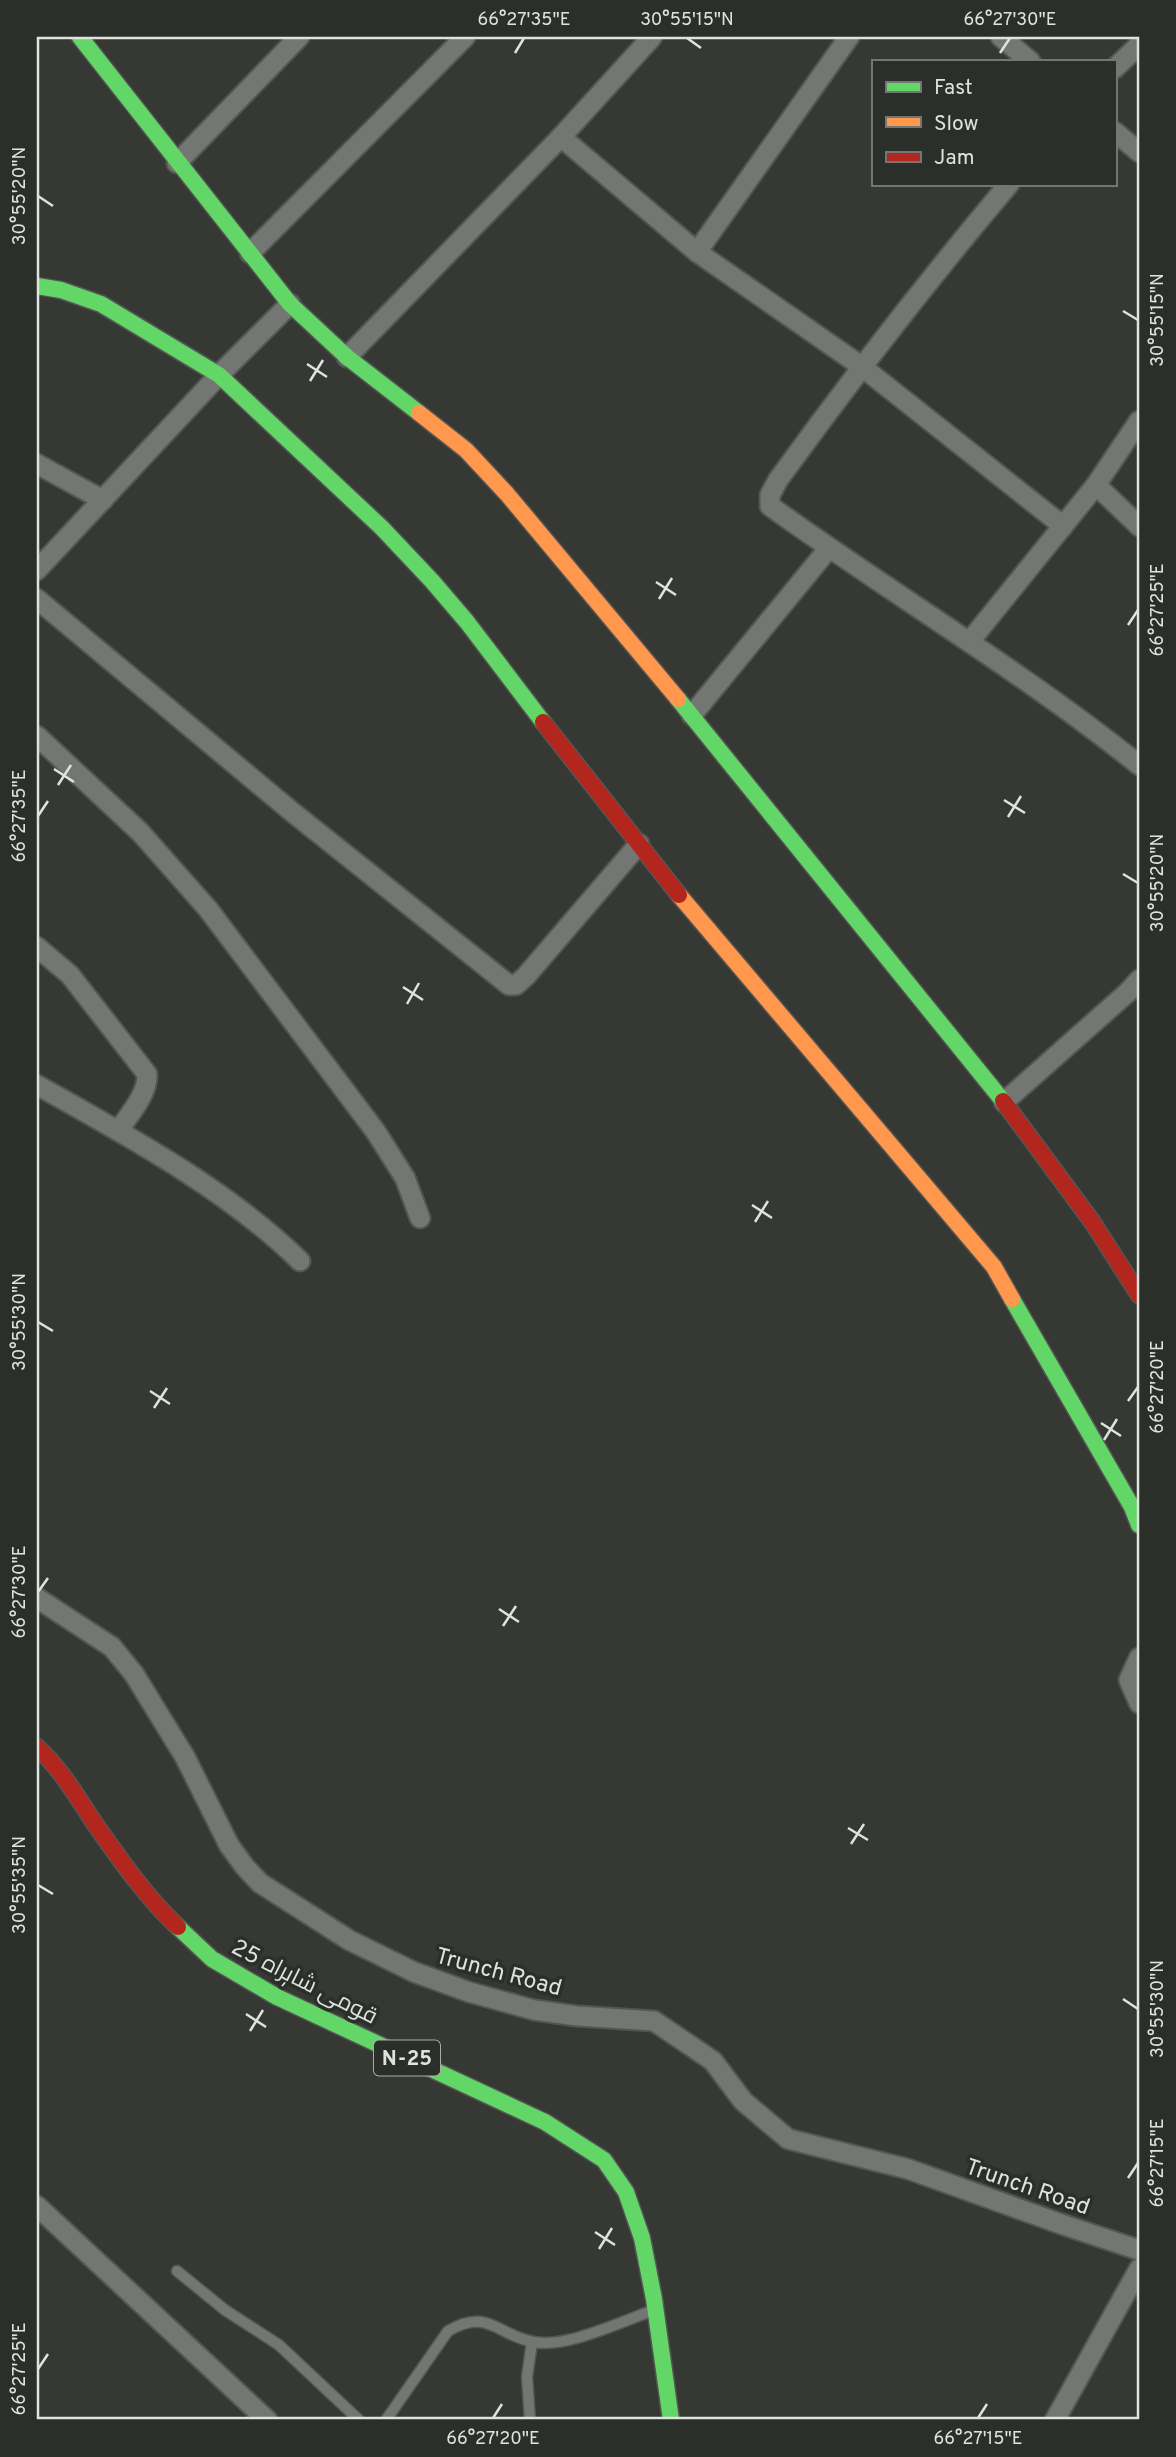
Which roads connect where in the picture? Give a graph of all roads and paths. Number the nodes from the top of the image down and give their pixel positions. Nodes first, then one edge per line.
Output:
1 (80, 37) edge
2 (299, 37) edge
3 (465, 37) edge
4 (652, 37) edge
5 (849, 37) edge
6 (1000, 37) edge
7 (1139, 45) edge
8 (1029, 60) edge
9 (1116, 67) edge
10 (1116, 133) edge
11 (561, 137) junction
12 (1139, 152) edge
13 (177, 163) junction
14 (1007, 186) edge
15 (697, 251) junction
16 (250, 253) junction
17 (37, 286) edge
18 (290, 304) junction
19 (347, 357) junction
20 (861, 366) junction
21 (219, 375) junction
22 (1139, 421) edge
23 (37, 464) edge
24 (1096, 485) junction
25 (103, 500) junction
26 (1063, 526) junction
27 (1139, 526) edge
28 (828, 548) junction
29 (37, 570) edge
30 (37, 599) edge
31 (970, 641) junction
32 (692, 715) junction
33 (37, 736) edge
34 (1139, 765) edge
35 (639, 845) junction
36 (37, 947) edge
37 (1139, 980) edge
38 (37, 1085) edge
39 (1004, 1102) junction
40 (118, 1131) junction
41 (420, 1218) dead end
42 (300, 1261) dead end
43 (1139, 1295) edge
44 (1139, 1525) edge
45 (37, 1598) edge
46 (1139, 1658) edge
47 (1139, 1703) edge
48 (37, 1747) edge
49 (37, 2206) edge
50 (1139, 2250) edge
51 (1139, 2269) edge
52 (177, 2271) dead end
53 (656, 2310) junction
54 (532, 2342) junction
55 (267, 2420) edge
56 (359, 2420) edge
57 (386, 2420) edge
58 (530, 2420) edge
59 (671, 2420) edge
60 (1055, 2420) edge

1 - 13 main road
2 - 13 street
3 - 16 street
4 - 11 street
5 - 15 street
6 - 8 street
7 - 9 street
10 - 12 street
11 - 15 street
11 - 19 street
13 - 16 main road
14 - 20 street
15 - 20 street
16 - 18 main road
17 - 21 main road
18 - 19 main road
18 - 21 street
19 - 32 main road
20 - 26 street
20 - 28 street
21 - 25 street
21 - 35 main road
22 - 24 street
23 - 25 street
24 - 26 street
24 - 27 street
25 - 29 street
26 - 31 street
28 - 31 street
28 - 32 street
30 - 35 street
31 - 34 street
32 - 39 main road
33 - 41 street
35 - 44 main road
36 - 40 street
37 - 39 street
38 - 40 street
39 - 43 main road
40 - 42 street
45 - 50 street, Trunch Road
46 - 47 street
48 - 53 main road, قومی شاہراہ 25 / N-25
49 - 55 street
51 - 60 street
52 - 56 lane
53 - 54 lane
53 - 59 main road, قومی شاہراہ 25 / N-25
54 - 57 lane
54 - 58 lane

